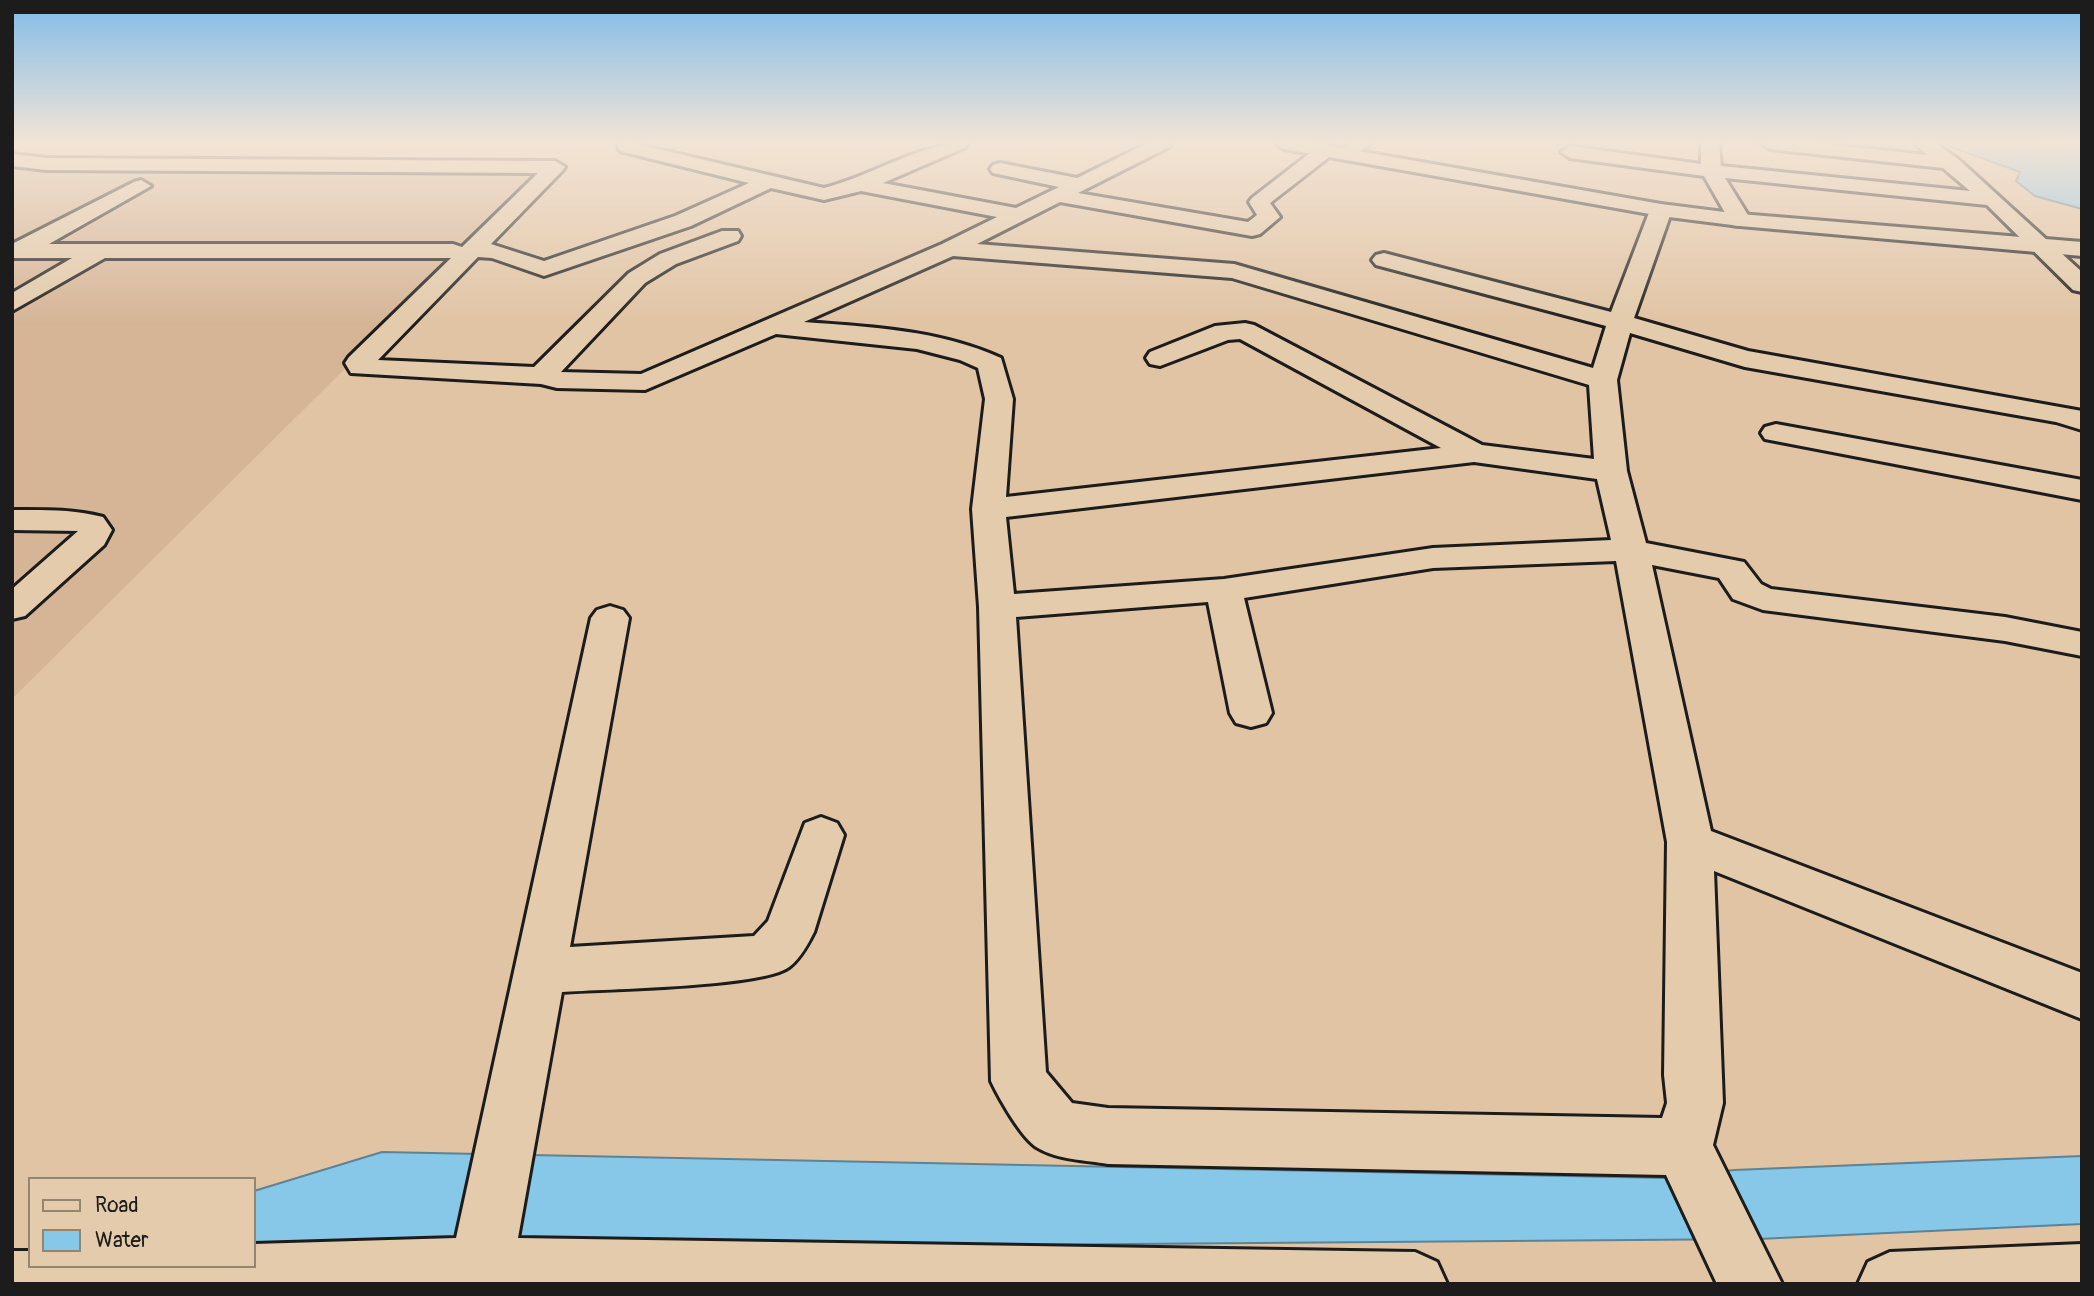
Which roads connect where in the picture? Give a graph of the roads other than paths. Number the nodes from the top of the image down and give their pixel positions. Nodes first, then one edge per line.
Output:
1 (107, 203) edge
2 (515, 203) edge
3 (720, 203) edge
4 (960, 203) edge
5 (1040, 203) edge
6 (1134, 203) edge
7 (1260, 203) edge
8 (1627, 203) edge
9 (1730, 203) edge
10 (1998, 203) edge
11 (1661, 210) junction
12 (1016, 214) junction
13 (1740, 220) junction
14 (730, 236) dead end
15 (2044, 246) junction
16 (950, 249) junction
17 (2082, 249) edge
18 (463, 250) junction
19 (15, 251) edge
20 (100, 251) junction
21 (1384, 260) dead end
22 (1234, 271) junction
23 (1338, 277) dead end
24 (2082, 285) edge
25 (12, 304) edge
26 (1620, 322) junction
27 (774, 327) junction
28 (1160, 358) dead end
29 (541, 376) junction
30 (1602, 380) junction
31 (2082, 421) edge
32 (1776, 433) dead end
33 (1474, 453) junction
34 (1611, 471) junction
35 (2082, 489) edge
36 (989, 509) junction
37 (12, 520) edge
38 (1631, 550) junction
39 (1224, 590) junction
40 (996, 607) junction
41 (12, 608) edge
42 (610, 618) dead end
43 (2082, 644) edge
44 (1251, 713) dead end
45 (821, 835) dead end
46 (1690, 842) junction
47 (540, 971) junction
48 (2082, 996) edge
49 (1688, 1155) junction
50 (482, 1260) junction
51 (1744, 1270) edge
52 (2082, 1276) edge
53 (368, 1278) edge
54 (12, 1283) edge
55 (1415, 1284) edge
56 (1890, 1284) edge

1 - 19 street
2 - 18 street
3 - 18 street
4 - 12 street
5 - 12 street
6 - 7 street
8 - 11 street
9 - 13 street
10 - 15 street
11 - 13 street
11 - 26 street
12 - 16 street
13 - 15 street
14 - 29 street
15 - 17 street
15 - 24 street
16 - 22 street
16 - 27 street
18 - 20 street
18 - 29 street
19 - 20 street
20 - 25 street
21 - 26 street
22 - 23 street
22 - 30 street
26 - 30 street
26 - 31 street
27 - 29 street
27 - 36 street
28 - 33 street
30 - 34 street
32 - 35 street
33 - 34 street
33 - 36 street
34 - 38 street
36 - 40 street
37 - 41 street
38 - 39 street
38 - 43 street
38 - 46 street
39 - 40 street
39 - 44 street
40 - 49 street
42 - 47 street
45 - 47 street
46 - 48 street
46 - 49 street
47 - 50 street
49 - 51 street
50 - 53 street
50 - 55 street
52 - 56 street
53 - 54 street

